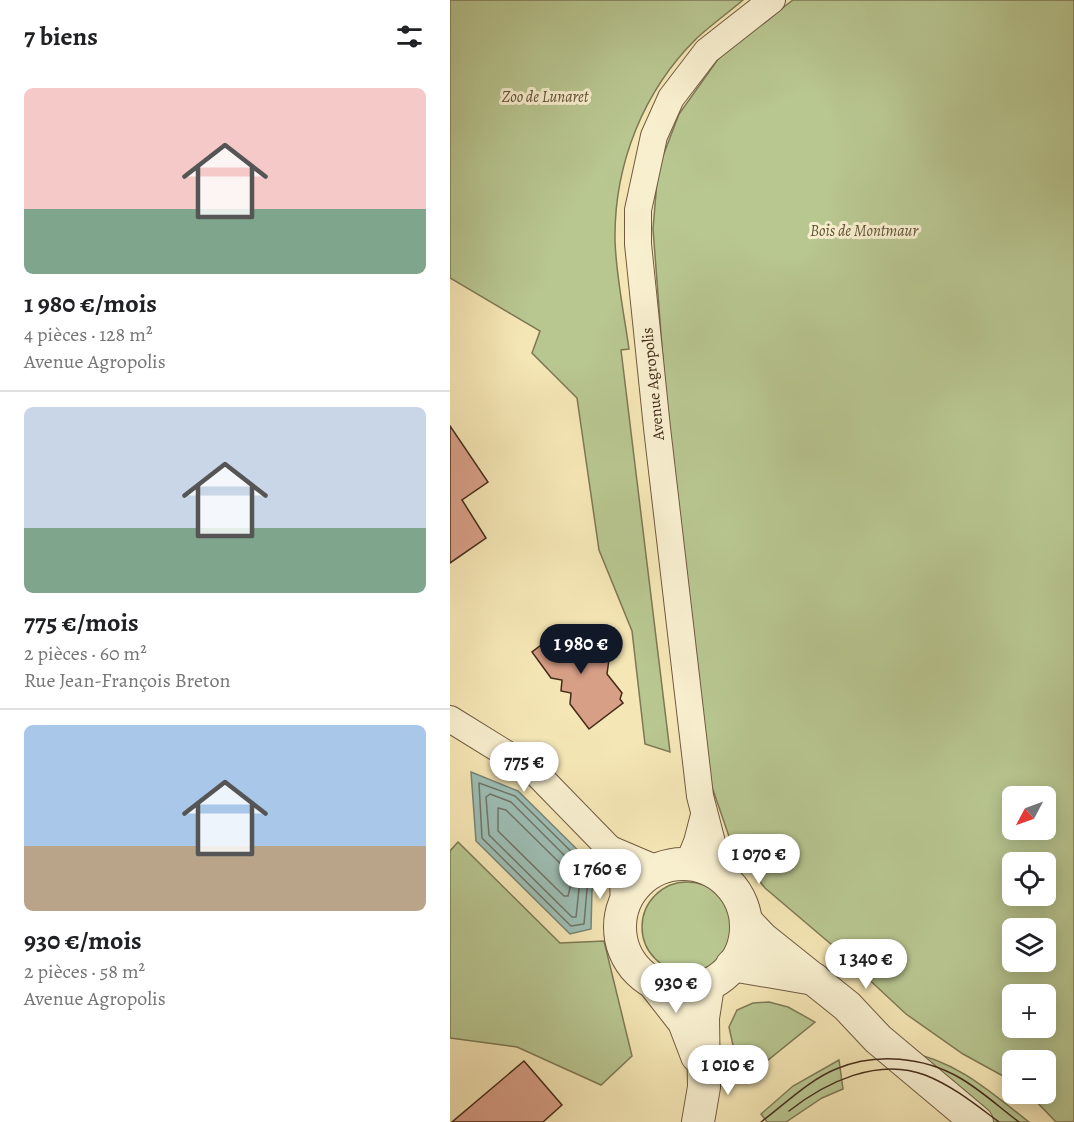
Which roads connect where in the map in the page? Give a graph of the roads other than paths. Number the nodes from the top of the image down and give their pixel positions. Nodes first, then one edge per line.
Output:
1 (772, 0) edge
2 (450, 719) edge
3 (704, 814) junction
4 (609, 849) junction
5 (688, 864) junction
6 (657, 869) junction
7 (721, 877) junction
8 (624, 905) junction
9 (746, 921) junction
10 (732, 965) junction
11 (817, 980) junction
12 (652, 981) junction
13 (708, 986) junction
14 (702, 1068) junction
15 (698, 1122) edge
16 (977, 1122) edge

1 - 3 street, Avenue Agropolis
2 - 4 street
3 - 5 street, Avenue Agropolis
3 - 7 street, Avenue Agropolis
4 - 6 street
4 - 8 street
5 - 6 street
5 - 7 street
6 - 8 street
7 - 9 street
8 - 12 street
9 - 10 street
9 - 11 street
10 - 11 street
10 - 13 street
11 - 16 street
12 - 13 street
12 - 14 street
13 - 14 street
14 - 15 street

